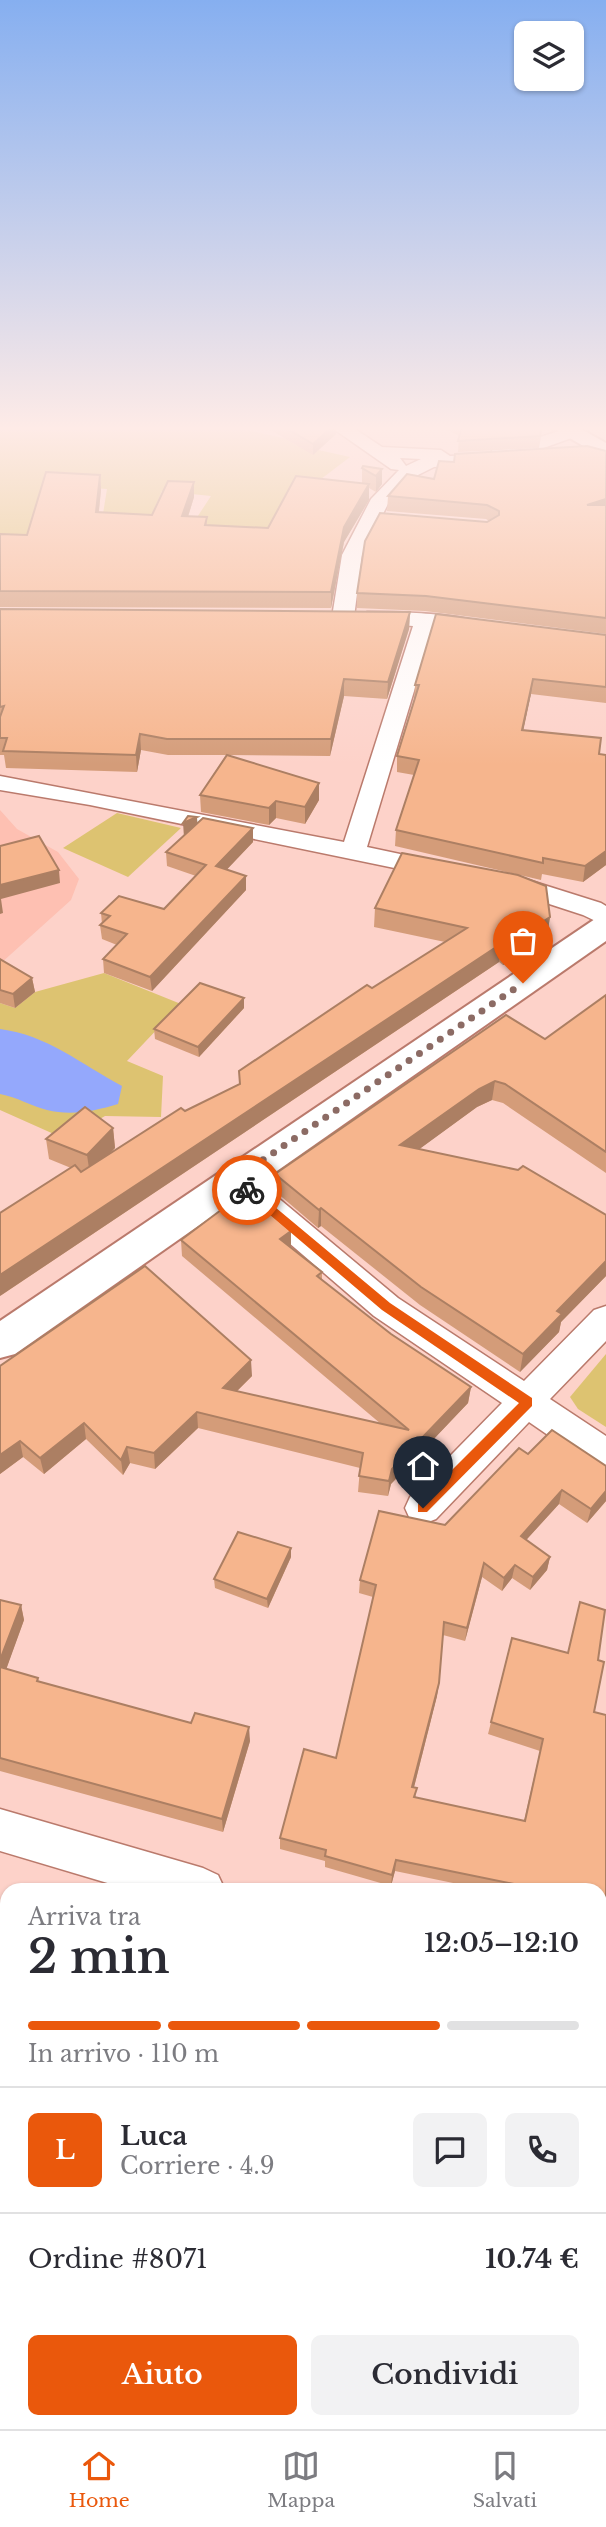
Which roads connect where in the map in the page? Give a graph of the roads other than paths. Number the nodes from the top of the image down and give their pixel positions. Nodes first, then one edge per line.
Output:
1 (360, 538) edge
2 (425, 620) junction
3 (493, 630) edge
4 (0, 783) edge
5 (353, 853) junction
6 (458, 873) edge
7 (484, 877) edge
8 (606, 918) edge
9 (606, 926) edge
10 (235, 1179) junction
11 (606, 1319) edge
12 (0, 1342) edge
13 (527, 1402) junction
14 (606, 1455) edge
15 (423, 1508) dead end
16 (0, 1830) edge
17 (179, 1883) edge

1 - 2 street
2 - 3 street
2 - 5 street
4 - 5 street
5 - 6 street
7 - 8 street
9 - 10 main road
10 - 12 main road
10 - 13 street
11 - 13 street
13 - 14 street
13 - 15 street
16 - 17 street

